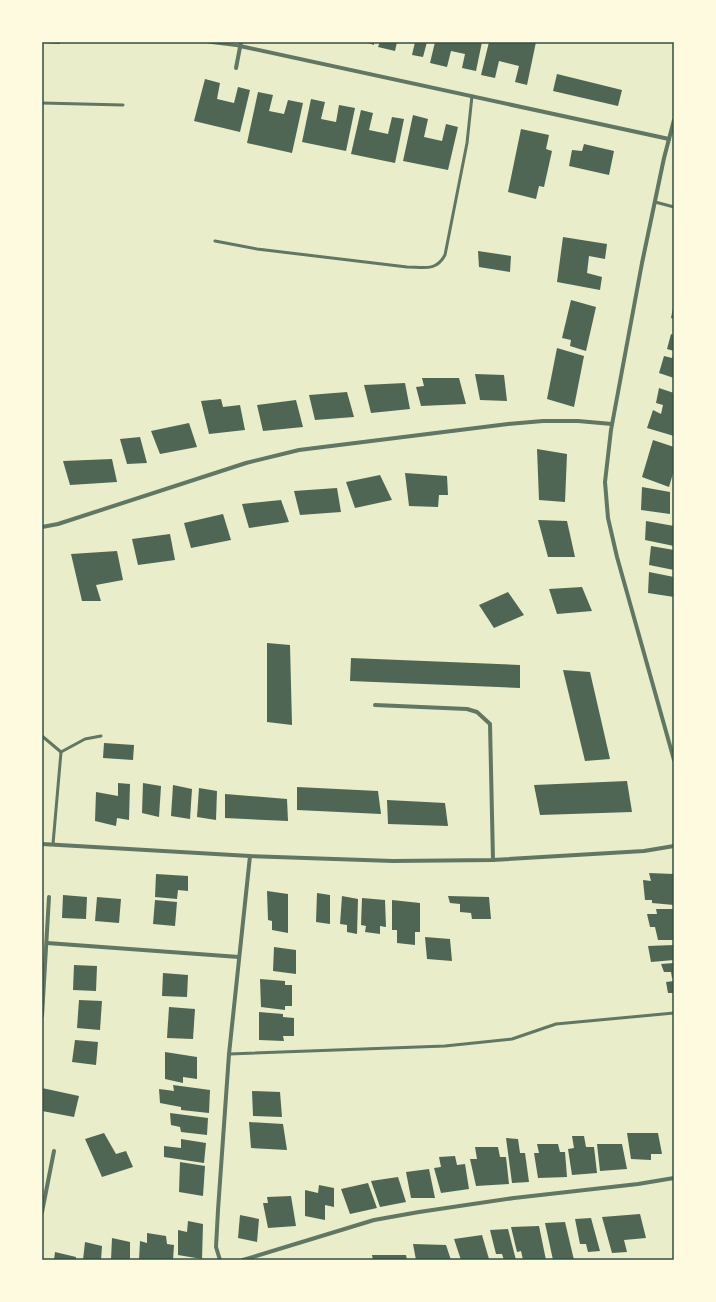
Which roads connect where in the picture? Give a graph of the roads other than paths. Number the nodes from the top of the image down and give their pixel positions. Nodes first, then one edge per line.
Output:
1 (208, 42) edge
2 (240, 44) edge
3 (236, 68) dead end
4 (472, 96) junction
5 (42, 103) edge
6 (123, 105) dead end
7 (674, 120) edge
8 (669, 139) junction
9 (655, 202) junction
10 (674, 207) edge
11 (215, 240) dead end
12 (612, 424) junction
13 (42, 526) edge
14 (375, 705) dead end
15 (42, 736) edge
16 (100, 736) dead end
17 (61, 752) junction
18 (674, 760) edge
19 (42, 844) edge
20 (53, 844) junction
21 (674, 846) edge
22 (250, 856) junction
23 (493, 860) junction
24 (49, 897) dead end
25 (47, 943) junction
26 (239, 957) junction
27 (674, 1013) edge
28 (42, 1016) edge
29 (229, 1054) junction
30 (54, 1151) dead end
31 (674, 1178) edge
32 (42, 1212) edge
33 (220, 1260) edge
34 (243, 1260) edge

1 - 2 lane
2 - 3 street
2 - 4 street
4 - 8 street
4 - 11 lane
5 - 6 lane
7 - 8 street
8 - 9 street
9 - 10 lane
9 - 12 street
12 - 13 street
12 - 18 street
14 - 23 street
15 - 17 lane
16 - 17 lane
17 - 20 lane
19 - 20 street
20 - 22 street
21 - 23 street
22 - 23 street
22 - 26 street
24 - 25 street
25 - 26 street
25 - 28 street
26 - 29 street
27 - 29 lane
29 - 33 street
30 - 32 street
31 - 34 street

